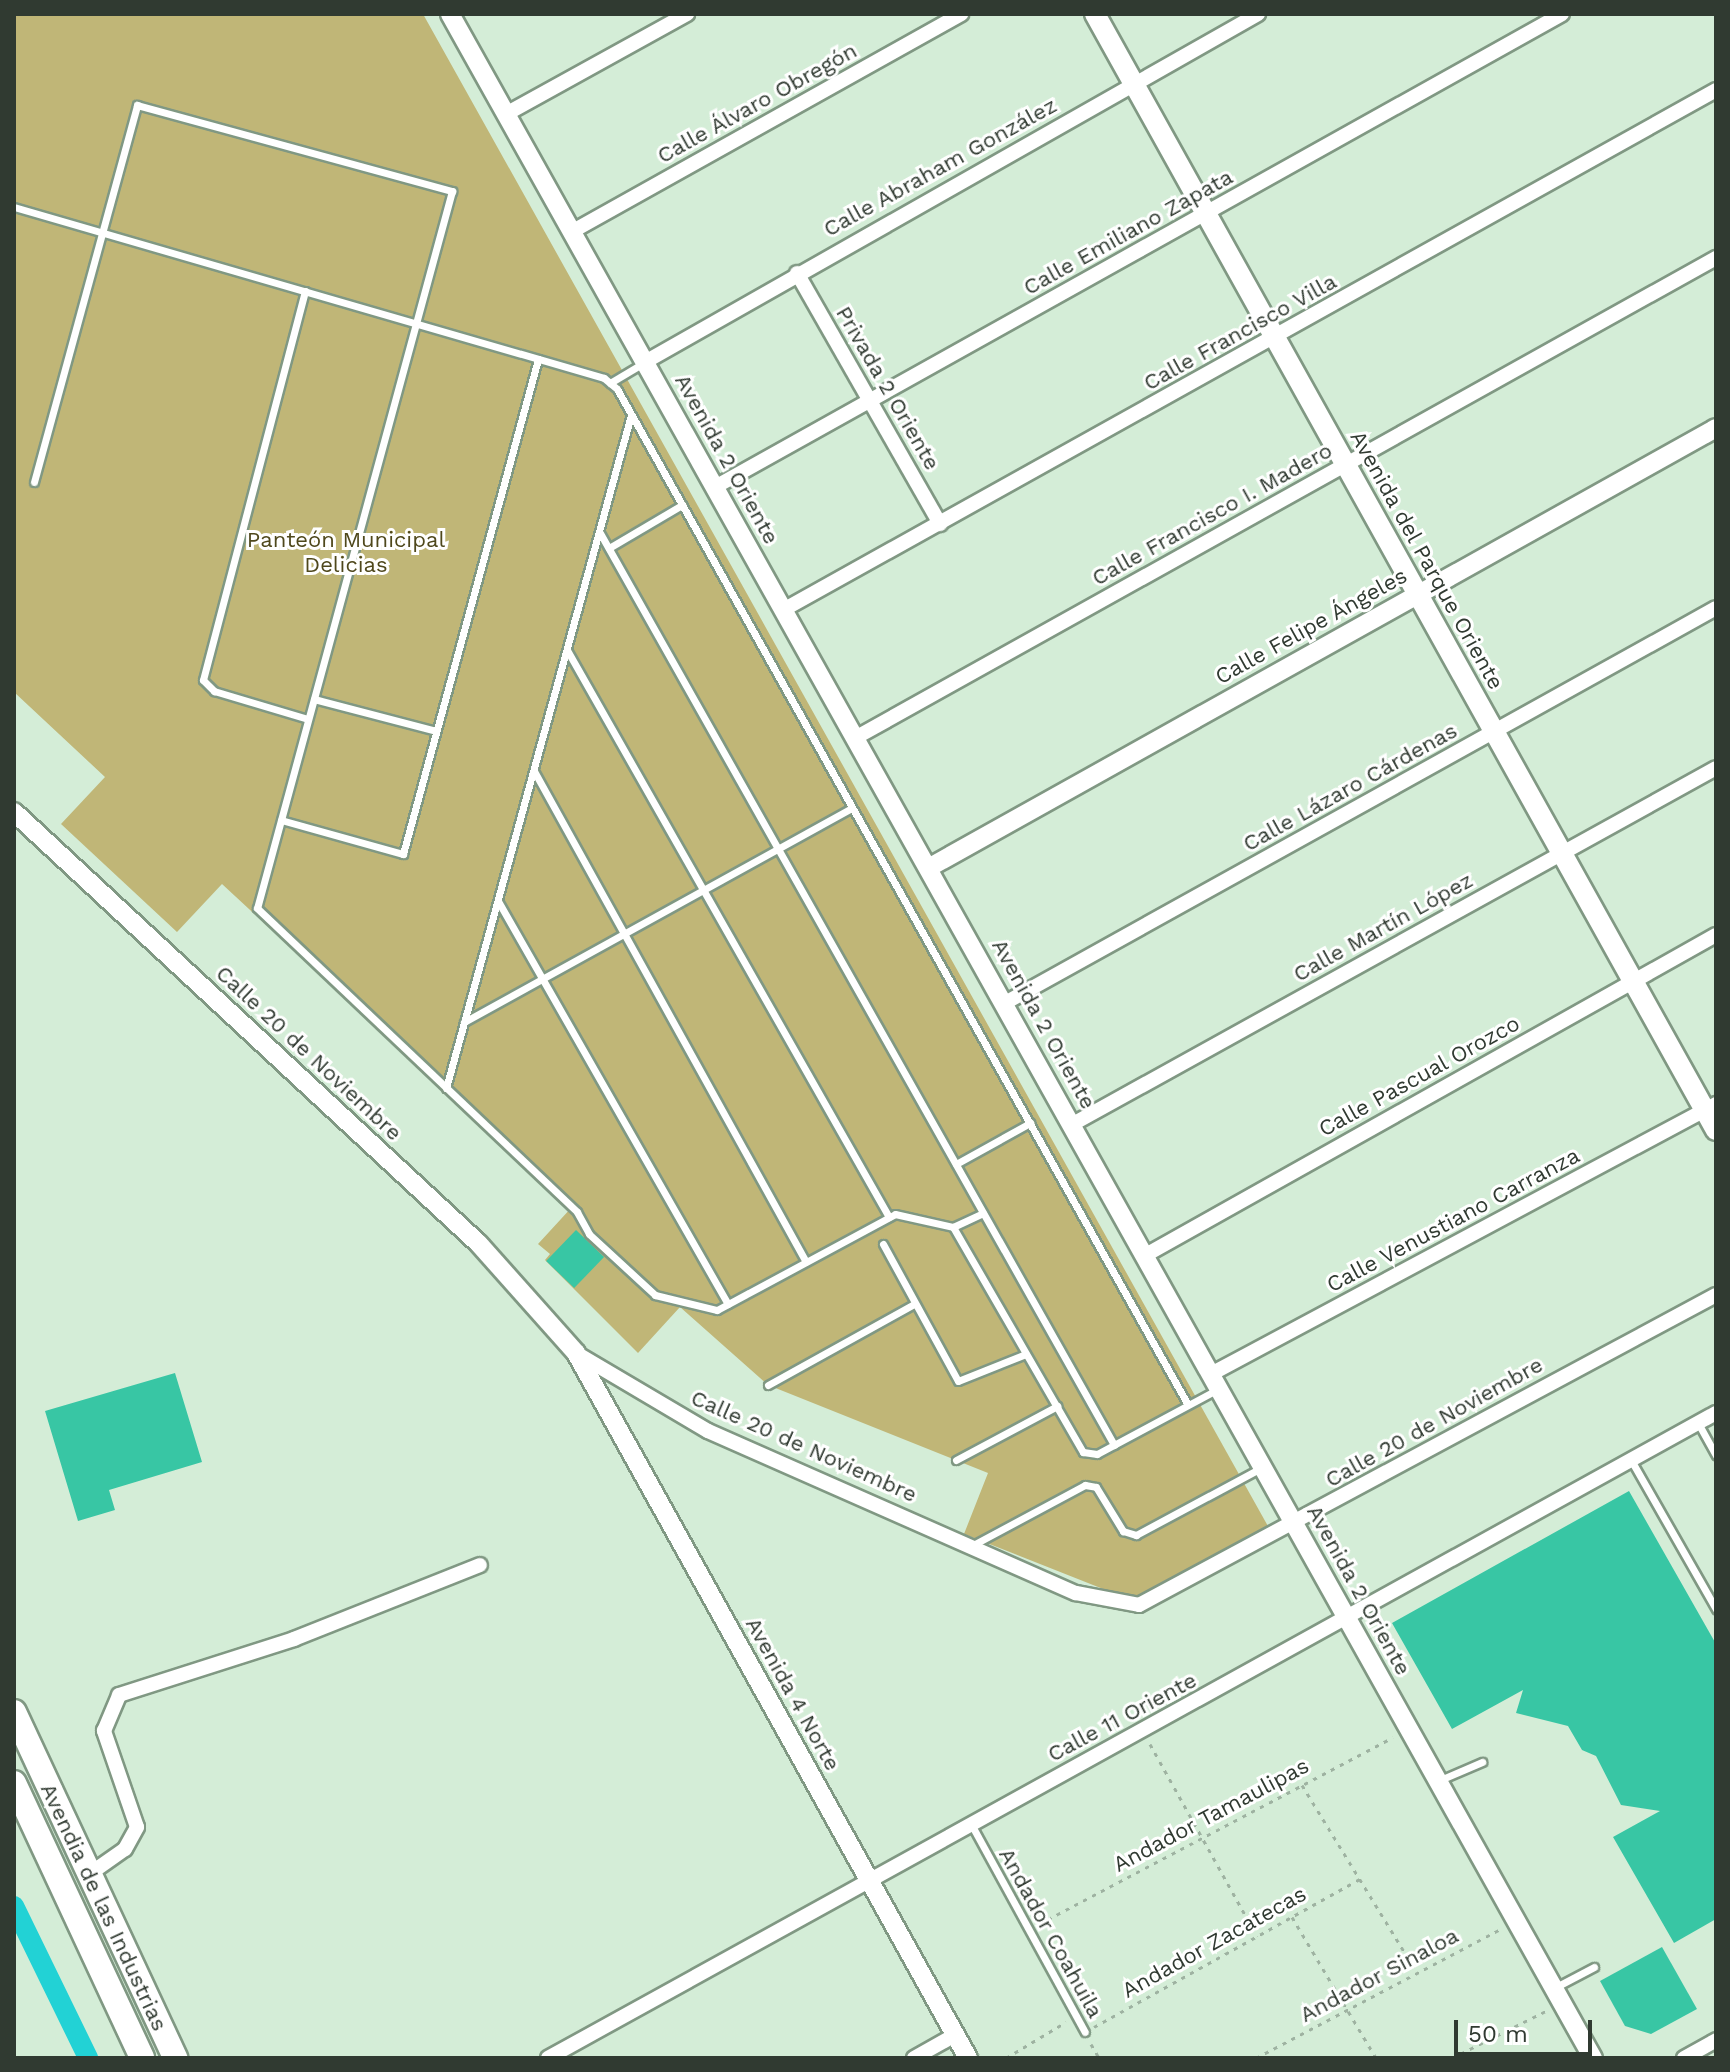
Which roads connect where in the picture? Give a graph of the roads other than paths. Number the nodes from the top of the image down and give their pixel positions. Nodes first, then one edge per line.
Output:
1 (450, 14) edge
2 (687, 14) edge
3 (962, 14) edge
4 (1095, 14) edge
5 (1258, 14) edge
6 (1562, 14) edge
7 (1133, 86) junction
8 (1716, 90) edge
9 (506, 114) junction
10 (14, 207) edge
11 (1207, 213) junction
12 (573, 231) junction
13 (102, 232) junction
14 (1716, 258) edge
15 (797, 273) junction
16 (305, 291) junction
17 (416, 323) junction
18 (1276, 337) junction
19 (538, 359) junction
20 (645, 362) junction
21 (610, 383) junction
22 (871, 402) junction
23 (631, 415) junction
24 (1716, 428) edge
25 (1347, 464) junction
26 (34, 482) dead end
27 (715, 487) junction
28 (682, 505) junction
29 (940, 524) junction
30 (600, 533) junction
31 (609, 548) junction
32 (1419, 594) junction
33 (1716, 608) edge
34 (783, 610) junction
35 (567, 650) junction
36 (314, 699) junction
37 (308, 719) junction
38 (436, 731) junction
39 (1494, 733) junction
40 (855, 738) junction
41 (1716, 768) edge
42 (534, 770) junction
43 (852, 808) junction
44 (14, 812) edge
45 (281, 820) junction
46 (778, 849) junction
47 (1562, 853) junction
48 (930, 867) junction
49 (703, 890) junction
50 (498, 901) junction
51 (624, 934) junction
52 (1716, 935) edge
53 (542, 979) junction
54 (1634, 981) junction
55 (1005, 1003) junction
56 (464, 1022) junction
57 (446, 1088) junction
58 (1711, 1107) edge
59 (1030, 1123) junction
60 (1071, 1125) junction
61 (1716, 1130) edge
62 (956, 1164) junction
63 (983, 1213) junction
64 (889, 1217) junction
65 (953, 1227) junction
66 (883, 1244) dead end
67 (1144, 1256) junction
68 (806, 1262) junction
69 (1716, 1295) edge
70 (728, 1304) junction
71 (914, 1304) junction
72 (576, 1353) junction
73 (1026, 1354) junction
74 (1215, 1381) junction
75 (768, 1385) dead end
76 (1188, 1405) junction
77 (1057, 1406) junction
78 (1716, 1413) edge
79 (1698, 1423) junction
80 (1114, 1445) junction
81 (1716, 1455) edge
82 (956, 1460) dead end
83 (1631, 1460) junction
84 (1261, 1468) junction
85 (1295, 1525) junction
86 (971, 1546) junction
87 (480, 1565) dead end
88 (1716, 1608) edge
89 (1348, 1620) junction
90 (14, 1712) edge
91 (1482, 1762) dead end
92 (1438, 1781) junction
93 (14, 1783) edge
94 (971, 1824) junction
95 (88, 1875) junction
96 (868, 1880) junction
97 (1594, 1967) dead end
98 (1558, 1996) junction
99 (1085, 2032) road end
100 (955, 2035) junction
101 (1716, 2040) edge
102 (142, 2058) edge
103 (175, 2058) edge
104 (548, 2058) edge
105 (914, 2058) edge
106 (968, 2058) edge
107 (1593, 2058) edge
108 (1684, 2058) edge

1 - 9 street, Avenida 2 Oriente
2 - 9 street
3 - 12 street, Calle Álvaro Obregón
4 - 7 main road, Avenida del Parque Oriente
5 - 7 street, Calle Abraham González
6 - 11 street, Calle Emiliano Zapata
7 - 11 main road, Avenida del Parque Oriente
7 - 15 street, Calle Abraham González
8 - 18 street, Calle Francisco Villa
9 - 12 street, Avenida 2 Oriente
10 - 13 lane
11 - 18 main road, Avenida del Parque Oriente
11 - 22 street, Calle Emiliano Zapata
12 - 20 street, Avenida 2 Oriente
13 - 16 lane
13 - 17 lane
13 - 26 lane
14 - 25 street, Calle Francisco I. Madero
15 - 20 street, Calle Abraham González
15 - 22 street, Privada 2 Oriente
16 - 17 lane
16 - 37 lane
17 - 19 lane
17 - 36 lane
18 - 25 main road, Avenida del Parque Oriente
18 - 29 street, Calle Francisco Villa
19 - 21 lane
19 - 38 lane
20 - 21 lane
20 - 27 street, Avenida 2 Oriente
21 - 23 lane
22 - 27 street, Calle Emiliano Zapata
22 - 29 street, Privada 2 Oriente
23 - 28 lane
23 - 30 lane
24 - 32 street, Calle Felipe Ángeles
25 - 32 main road, Avenida del Parque Oriente
25 - 40 street, Calle Francisco I. Madero
27 - 34 street, Avenida 2 Oriente
28 - 31 lane
28 - 43 lane
29 - 34 street, Calle Francisco Villa
30 - 31 lane
30 - 35 lane
31 - 46 lane
32 - 39 main road, Avenida del Parque Oriente
32 - 48 street, Calle Felipe Ángeles
33 - 39 street, Calle Lázaro Cárdenas
34 - 40 street, Avenida 2 Oriente
35 - 42 lane
35 - 49 lane
36 - 37 lane
36 - 38 lane
37 - 45 lane
38 - 45 lane
39 - 47 main road, Avenida del Parque Oriente
39 - 55 street, Calle Lázaro Cárdenas
40 - 48 street, Avenida 2 Oriente
41 - 47 street, Calle Martín López
42 - 50 lane
42 - 51 lane
43 - 46 lane
43 - 59 lane
44 - 72 street, Calle 20 de Noviembre
45 - 57 lane
46 - 49 lane
46 - 62 lane
47 - 54 main road, Avenida del Parque Oriente
47 - 60 street, Calle Martín López
48 - 55 street, Avenida 2 Oriente
49 - 51 lane
49 - 64 lane
50 - 53 lane
50 - 56 lane
51 - 53 lane
51 - 68 lane
52 - 54 street, Calle Pascual Orozco
53 - 56 lane
53 - 70 lane
54 - 58 main road, Avenida del Parque Oriente
54 - 67 street, Calle Pascual Orozco
55 - 60 street, Avenida 2 Oriente
56 - 57 lane
57 - 70 lane
58 - 61 main road, Avenida del Parque Oriente
58 - 74 street, Calle Venustiano Carranza
59 - 62 lane
59 - 76 lane
60 - 67 street, Avenida 2 Oriente
62 - 63 lane
63 - 65 lane
63 - 80 lane
64 - 65 lane
64 - 68 lane
65 - 73 lane
66 - 71 lane
67 - 74 street, Avenida 2 Oriente
68 - 70 lane
69 - 85 street, Calle 20 de Noviembre
71 - 73 lane
71 - 75 lane
72 - 86 street, Calle 20 de Noviembre
72 - 96 street, Avenida 4 Norte
73 - 77 lane
74 - 76 lane
74 - 84 street, Avenida 2 Oriente
76 - 80 lane
77 - 80 lane
77 - 82 lane
78 - 79 street, Calle 11 Oriente
79 - 81 lane
79 - 83 street, Calle 11 Oriente
83 - 88 lane
83 - 89 street, Calle 11 Oriente
84 - 85 street, Avenida 2 Oriente
84 - 86 lane
85 - 86 street, Calle 20 de Noviembre
85 - 89 street, Avenida 2 Oriente
87 - 95 street
89 - 92 street, Avenida 2 Oriente
89 - 94 street, Calle 11 Oriente
90 - 95 main road, Avendia de las Industrias
91 - 92 lane
92 - 98 street, Avenida 2 Oriente
93 - 102 main road, Avendia de las Industrias
94 - 96 street, Calle 11 Oriente
94 - 99 lane, Andador Coahuila
95 - 103 main road, Avendia de las Industrias
96 - 100 street, Avenida 4 Norte
96 - 104 street, Calle 11 Oriente
97 - 98 lane
98 - 107 street, Avenida 2 Oriente
100 - 105 street
100 - 106 street, Avenida 4 Norte
101 - 108 street

